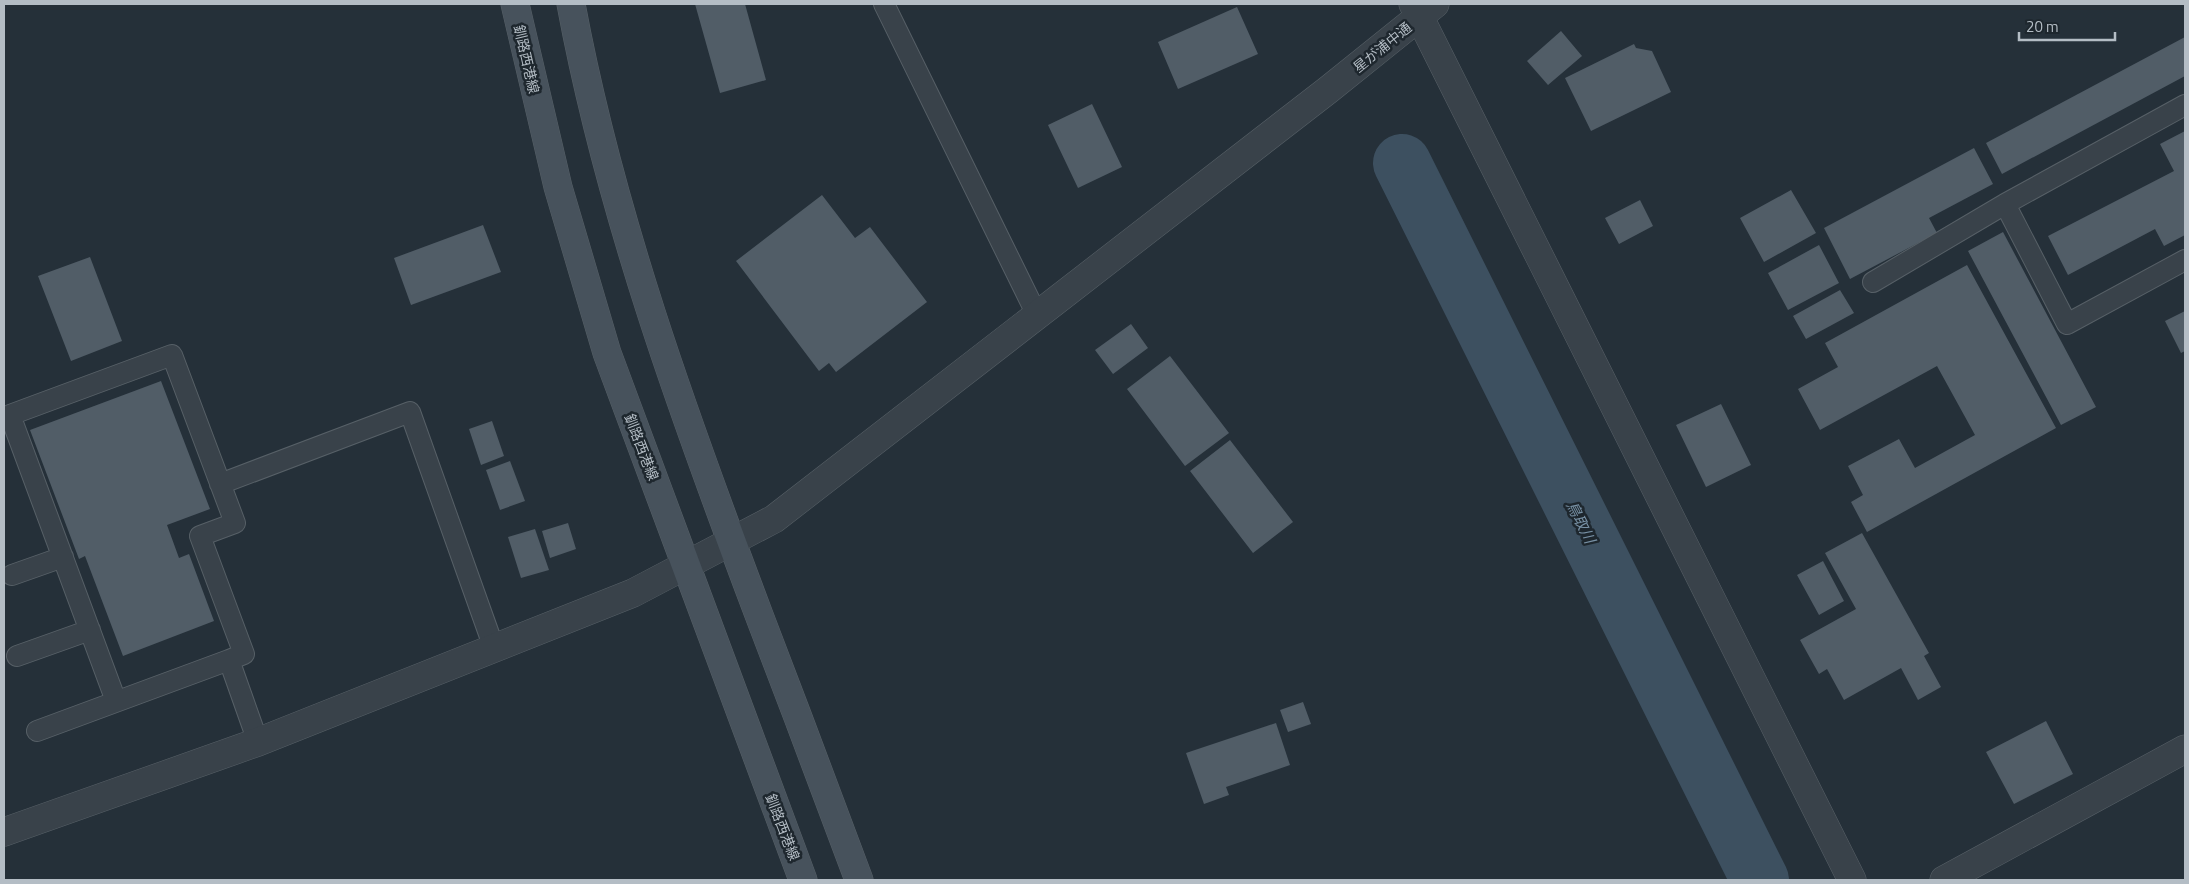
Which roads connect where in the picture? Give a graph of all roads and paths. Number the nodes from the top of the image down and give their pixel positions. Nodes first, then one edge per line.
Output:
1 (514, 4) edge
2 (571, 4) edge
3 (884, 4) edge
4 (1423, 8) edge
5 (2185, 105) edge
6 (2005, 204) junction
7 (2185, 260) edge
8 (1873, 282) dead end
9 (1037, 315) junction
10 (220, 484) junction
11 (731, 542) junction
12 (63, 557) junction
13 (686, 565) junction
14 (12, 574) dead end
15 (90, 630) junction
16 (494, 648) junction
17 (17, 656) dead end
18 (229, 660) junction
19 (116, 701) junction
20 (37, 731) dead end
21 (258, 742) junction
22 (2185, 749) edge
23 (4, 832) edge
24 (803, 880) edge
25 (859, 880) edge
26 (1852, 880) edge
27 (1944, 880) edge

1 - 13 main road, 釧路西港線
2 - 11 main road
3 - 9 lane
4 - 9 street, 星が浦中通
4 - 26 street
5 - 6 lane
6 - 7 lane
6 - 8 lane
9 - 11 street, 星が浦中通
10 - 12 lane
10 - 16 lane
10 - 18 lane
11 - 13 street, 星が浦中通
11 - 25 main road
12 - 14 lane
12 - 15 lane
13 - 16 street, 星が浦中通
13 - 24 main road, 釧路西港線
15 - 17 lane
15 - 19 lane
16 - 21 street, 星が浦中通
18 - 19 lane
18 - 21 lane
19 - 20 lane
21 - 23 street, 星が浦中通
22 - 27 street

